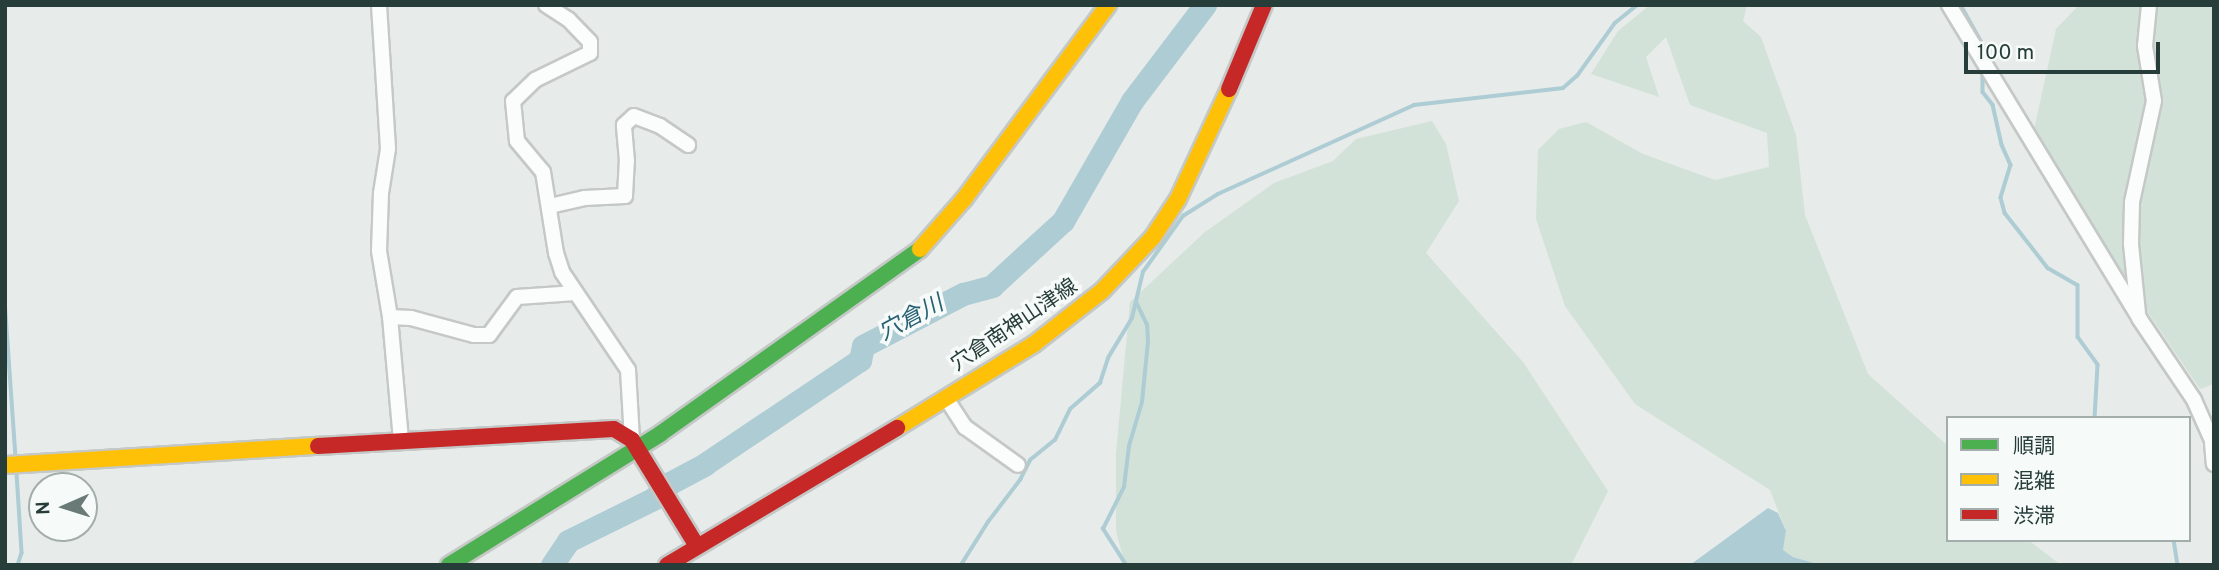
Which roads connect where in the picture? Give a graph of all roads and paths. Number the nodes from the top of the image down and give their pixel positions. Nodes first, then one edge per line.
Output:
1 (379, 5) edge
2 (546, 5) edge
3 (1108, 5) edge
4 (1264, 5) edge
5 (1950, 5) edge
6 (2149, 5) edge
7 (688, 145) dead end
8 (550, 206) junction
9 (576, 293) junction
10 (390, 317) junction
11 (2139, 318) junction
12 (946, 398) junction
13 (401, 440) junction
14 (2213, 444) edge
15 (636, 446) junction
16 (2214, 464) edge
17 (5, 465) edge
18 (1018, 465) dead end
19 (693, 541) junction
20 (449, 565) edge
21 (667, 565) edge

1 - 10 street
2 - 8 street
3 - 15 street
4 - 12 street, 穴倉南神山津線
5 - 11 street
6 - 11 street
7 - 8 street
8 - 9 street
9 - 10 street
9 - 15 street
10 - 13 street
11 - 14 street
12 - 18 street
12 - 19 street, 穴倉南神山津線
13 - 15 street
13 - 17 street
14 - 16 street
15 - 19 street
15 - 20 street
19 - 21 street, 穴倉南神山津線

